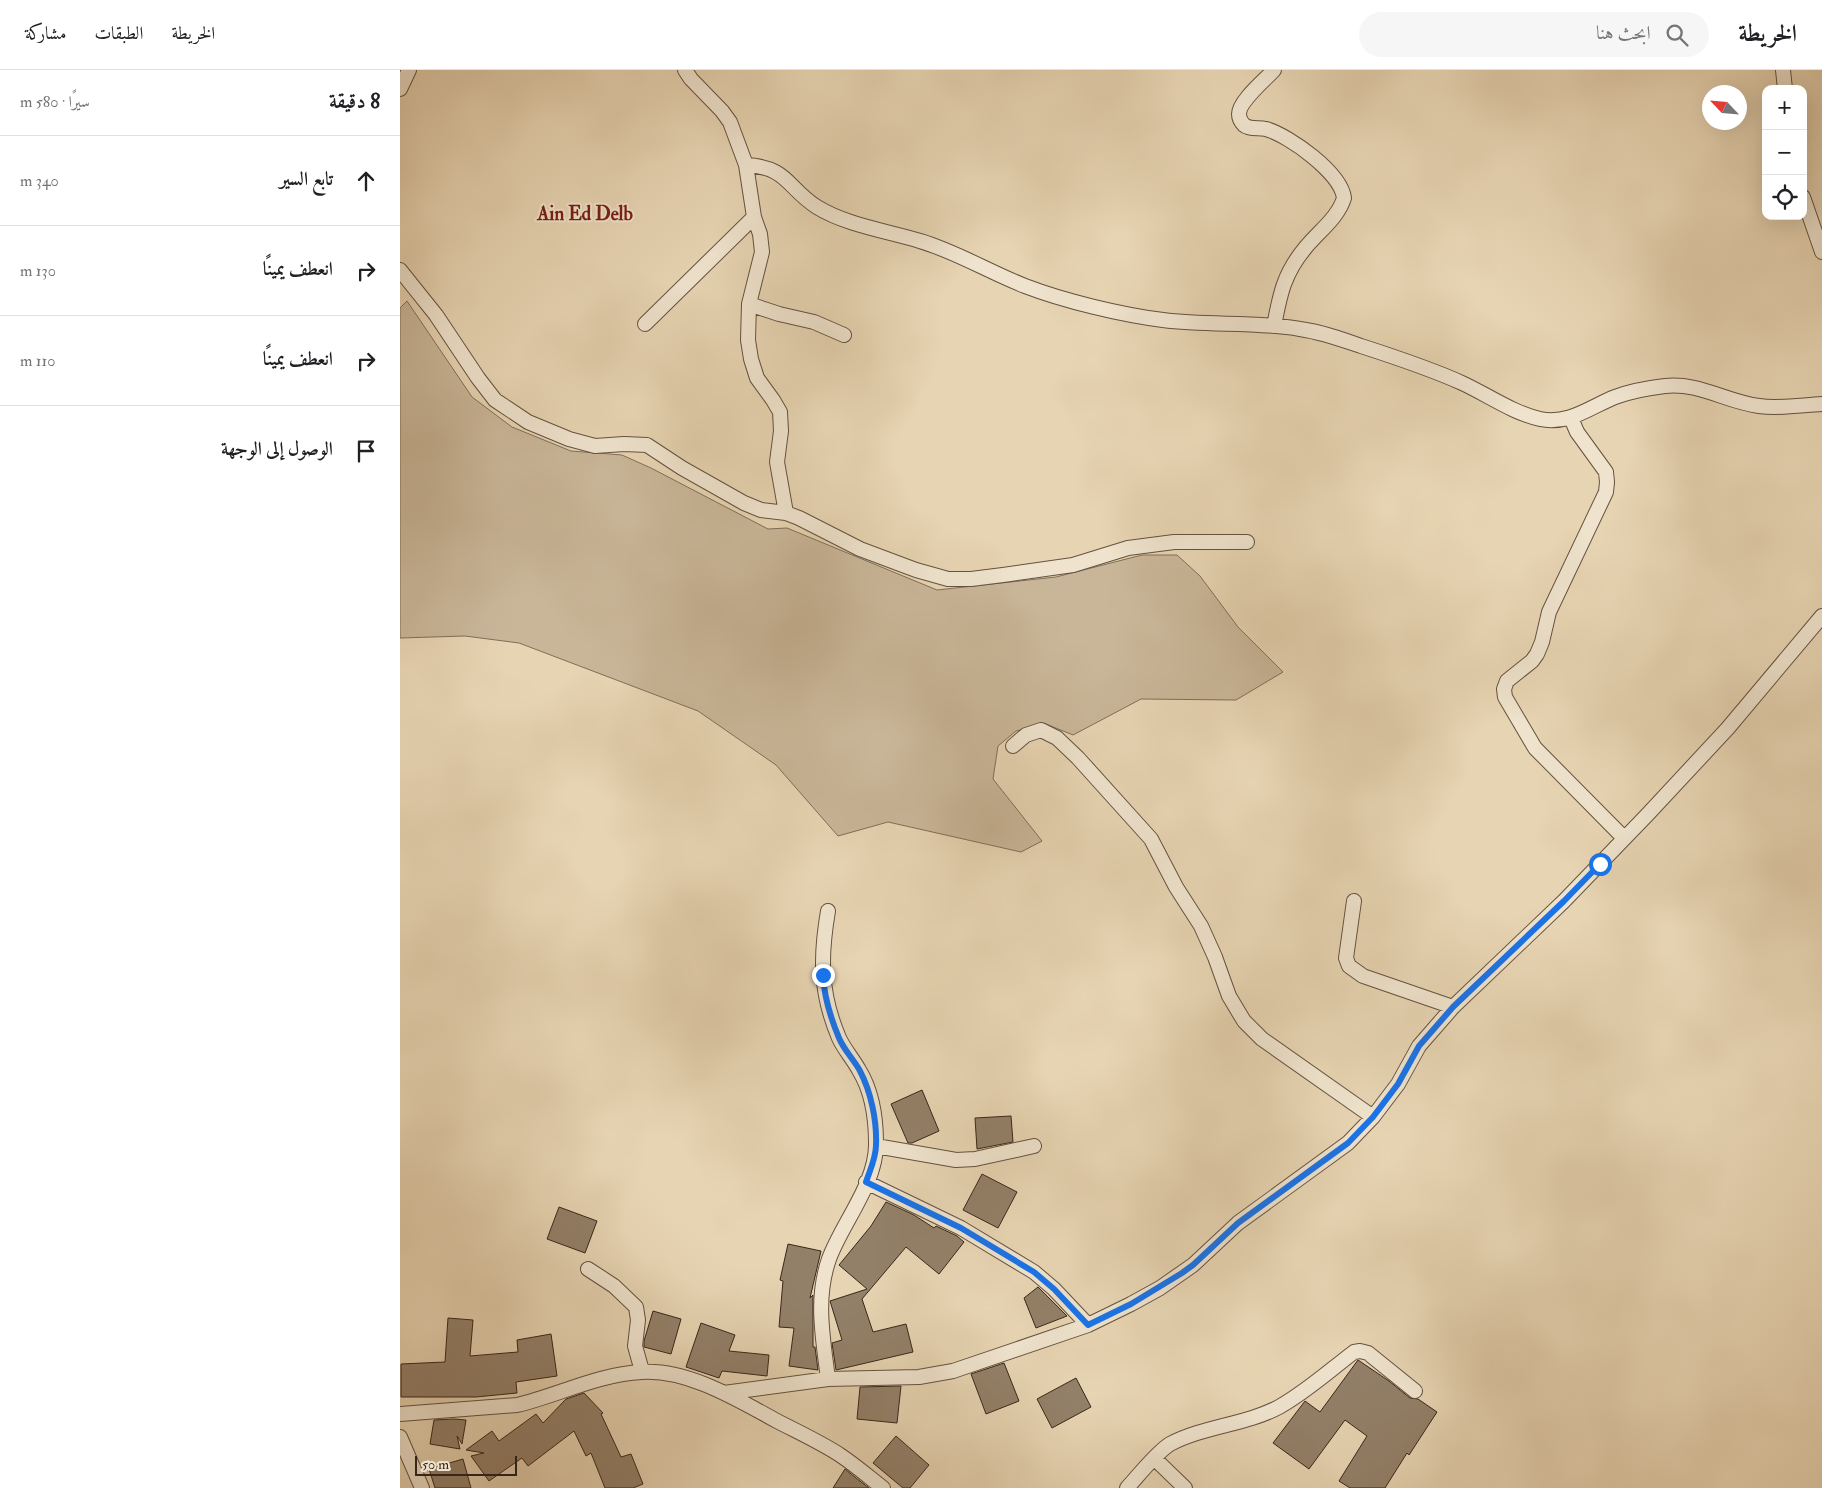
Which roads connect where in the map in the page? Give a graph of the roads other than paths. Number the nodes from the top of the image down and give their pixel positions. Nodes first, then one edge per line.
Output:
1 (409, 70) edge
2 (685, 70) edge
3 (1274, 70) edge
4 (1783, 70) edge
5 (1785, 85) edge
6 (400, 89) edge
7 (746, 165) junction
8 (1807, 209) edge
9 (754, 217) junction
10 (1822, 252) edge
11 (400, 270) edge
12 (749, 304) junction
13 (645, 324) dead end
14 (1274, 326) junction
15 (844, 335) dead end
16 (1822, 404) edge
17 (1571, 418) junction
18 (786, 513) junction
19 (1247, 542) dead end
20 (1821, 619) edge
21 (1013, 746) dead end
22 (1624, 838) junction
23 (1354, 901) dead end
24 (828, 911) dead end
25 (1453, 1007) junction
26 (1373, 1117) junction
27 (876, 1146) junction
28 (1034, 1146) dead end
29 (866, 1182) junction
30 (588, 1269) dead end
31 (1088, 1325) junction
32 (642, 1372) junction
33 (828, 1379) junction
34 (1415, 1391) dead end
35 (724, 1393) junction
36 (400, 1414) edge
37 (400, 1437) edge
38 (1155, 1458) junction
39 (422, 1488) edge
40 (883, 1488) edge
41 (1127, 1488) edge
42 (1185, 1488) edge

1 - 6 street
2 - 7 street
3 - 14 street
4 - 5 street
7 - 9 street
7 - 14 street
8 - 10 street
9 - 12 street
9 - 13 street
11 - 18 street
12 - 15 street
12 - 18 street
14 - 17 street
16 - 17 street
17 - 22 street
18 - 19 street
20 - 22 street
21 - 26 street
22 - 25 street
23 - 25 street
24 - 27 street
25 - 26 street
26 - 31 street
27 - 28 street
27 - 29 street
29 - 31 street
29 - 33 street
30 - 32 street
31 - 33 street
32 - 35 street
32 - 36 street
33 - 35 street
34 - 38 street
35 - 40 street
37 - 39 street
38 - 41 street
38 - 42 street

